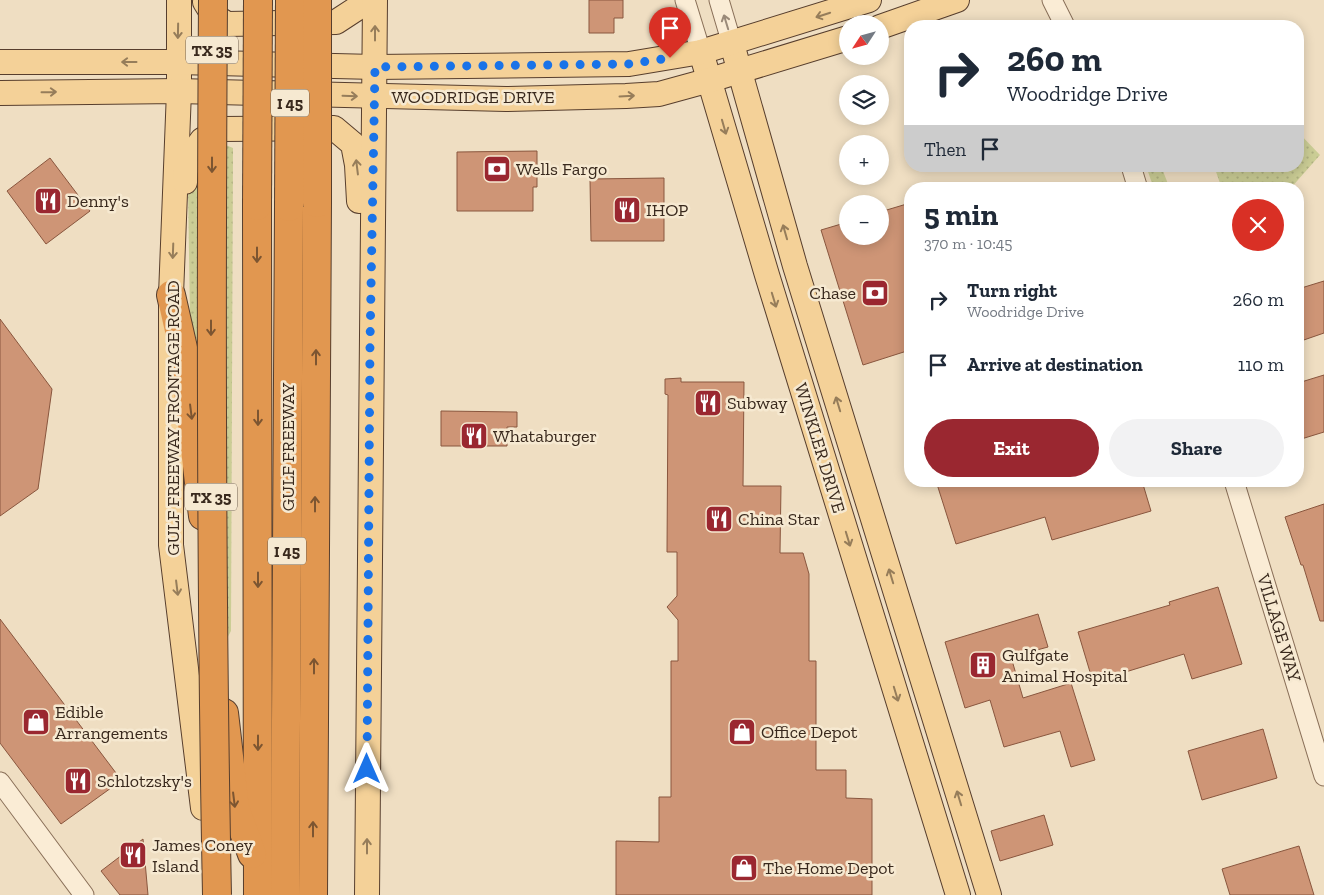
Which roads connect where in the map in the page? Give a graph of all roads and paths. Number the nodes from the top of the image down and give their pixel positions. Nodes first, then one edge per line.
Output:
1 (178, 0) edge
2 (204, 0) edge
3 (213, 0) edge
4 (258, 0) edge
5 (290, 0) edge
6 (317, 0) edge
7 (337, 0) edge
8 (362, 0) edge
9 (375, 0) edge
10 (685, 0) edge
11 (719, 0) edge
12 (869, 0) edge
13 (956, 0) edge
14 (1052, 0) edge
15 (1062, 20) edge
16 (889, 25) edge
17 (839, 41) edge
18 (732, 44) junction
19 (701, 52) junction
20 (0, 62) edge
21 (178, 62) junction
22 (375, 67) junction
23 (740, 72) junction
24 (710, 80) junction
25 (318, 90) junction
26 (179, 91) junction
27 (0, 93) edge
28 (375, 97) junction
29 (175, 216) junction
30 (795, 266) junction
31 (767, 275) junction
32 (171, 295) junction
33 (371, 336) junction
34 (818, 339) junction
35 (789, 347) junction
36 (804, 396) junction
37 (858, 468) junction
38 (1236, 487) edge
39 (899, 603) junction
40 (870, 611) junction
41 (1324, 776) edge
42 (0, 782) edge
43 (970, 831) junction
44 (940, 839) junction
45 (258, 884) edge
46 (84, 895) edge
47 (208, 895) edge
48 (217, 895) edge
49 (285, 895) edge
50 (313, 895) edge
51 (367, 895) edge
52 (958, 895) edge
53 (989, 895) edge

1 -> 21 main road, GULF FREEWAY FRONTAGE ROAD
2 - 8 main road
3 -> 48 highway, TX 35, bridge
4 -> 45 highway, GULF FREEWAY / I 45, bridge
5 - 49 highway, GULF FREEWAY / I 45, bridge
6 - 25 highway, GULF FREEWAY / I 45, bridge
7 - 25 highway, bridge
22 -> 9 main road
10 - 19 street, WINKLER DRIVE
18 -> 11 street, WINKLER DRIVE
12 -> 18 main road, WOODRIDGE DRIVE
13 - 16 main road
14 - 15 street
17 - 23 main road, WOODRIDGE DRIVE
18 - 19 main road, WOODRIDGE DRIVE
18 - 23 main road, WINKLER DRIVE
19 - 22 main road, WOODRIDGE DRIVE
19 - 24 main road, WINKLER DRIVE
21 -> 20 main road, WOODRIDGE DRIVE
21 - 22 main road, WOODRIDGE DRIVE
21 - 26 main road, GULF FREEWAY FRONTAGE ROAD
22 - 28 main road
23 - 24 main road, WOODRIDGE DRIVE
30 -> 23 main road, WINKLER DRIVE
28 -> 24 main road, WOODRIDGE DRIVE
24 -> 31 main road, WINKLER DRIVE
50 -> 25 highway, GULF FREEWAY / I 45, bridge
27 -> 26 main road, WOODRIDGE DRIVE
26 -> 28 main road, WOODRIDGE DRIVE
26 - 29 main road, GULF FREEWAY FRONTAGE ROAD
28 - 33 main road
29 -> 32 main road, GULF FREEWAY FRONTAGE ROAD
33 -> 29 main road
30 - 31 main road
30 - 34 main road, WINKLER DRIVE
31 -> 35 main road, WINKLER DRIVE
32 -> 45 highway
32 -> 47 main road, GULF FREEWAY FRONTAGE ROAD
51 -> 33 main road
34 - 35 main road
37 -> 34 main road, WINKLER DRIVE
35 - 36 main road, WINKLER DRIVE
36 - 37 main road
36 -> 40 main road, WINKLER DRIVE
39 -> 37 main road, WINKLER DRIVE
38 - 41 street, VILLAGE WAY
39 - 40 main road
43 -> 39 main road, WINKLER DRIVE
40 -> 44 main road, WINKLER DRIVE
42 - 46 street
43 - 44 main road
43 - 53 main road, WINKLER DRIVE
44 - 52 main road, WINKLER DRIVE

